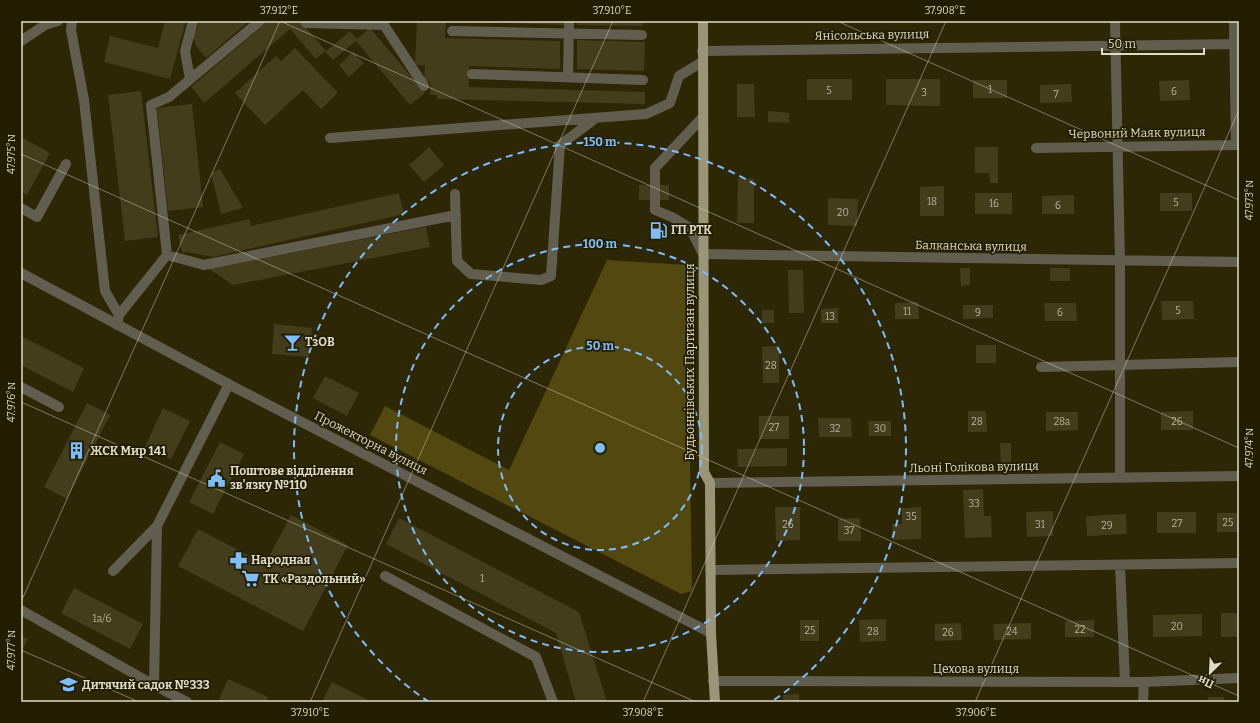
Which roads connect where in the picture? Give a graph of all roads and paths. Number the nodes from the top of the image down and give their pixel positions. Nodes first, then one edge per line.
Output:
1 (58, 21) edge
2 (72, 21) edge
3 (193, 21) edge
4 (260, 21) edge
5 (305, 21) edge
6 (569, 21) edge
7 (703, 21) edge
8 (1115, 21) edge
9 (1234, 21) edge
10 (452, 31) dead end
11 (569, 34) junction
12 (642, 35) dead end
13 (21, 41) edge
14 (1237, 44) edge
15 (1115, 45) junction
16 (702, 51) junction
17 (702, 62) junction
18 (472, 74) dead end
19 (568, 77) junction
20 (190, 79) junction
21 (643, 80) dead end
22 (424, 86) dead end
23 (596, 118) junction
24 (702, 118) junction
25 (330, 138) dead end
26 (1237, 145) edge
27 (1116, 146) junction
28 (1036, 148) dead end
29 (66, 164) dead end
30 (455, 194) dead end
31 (21, 208) edge
32 (456, 215) junction
33 (702, 254) junction
34 (167, 255) junction
35 (1120, 261) junction
36 (1239, 262) edge
37 (21, 273) edge
38 (118, 320) junction
39 (1239, 362) edge
40 (1120, 364) junction
41 (1041, 367) dead end
42 (229, 384) junction
43 (21, 387) edge
44 (59, 407) dead end
45 (1239, 476) edge
46 (1120, 478) junction
47 (710, 483) junction
48 (157, 526) junction
49 (1239, 563) edge
50 (1120, 565) junction
51 (710, 570) junction
52 (113, 571) dead end
53 (385, 576) dead end
54 (21, 610) edge
55 (711, 633) junction
56 (1239, 678) edge
57 (713, 682) junction
58 (1125, 682) junction
59 (1144, 682) junction
60 (154, 685) junction
61 (187, 702) edge
62 (553, 702) edge
63 (715, 702) edge
64 (1143, 702) edge

1 - 13 street
2 - 38 street
3 - 20 street
4 - 20 street
5 - 22 street
6 - 11 street
7 - 16 main road, Будьоннівських Партизан вулиця
8 - 15 street
9 - 14 street
10 - 11 street
11 - 12 street
11 - 19 street
14 - 15 street, Янісольська вулиця
14 - 26 street
15 - 16 street, Янісольська вулиця
15 - 27 street
16 - 17 main road, Будьоннівських Партизан вулиця
17 - 23 street
17 - 24 main road, Будьоннівських Партизан вулиця
18 - 19 street
19 - 21 street
20 - 34 street
23 - 25 street
23 - 32 street
24 - 33 main road, Будьоннівських Партизан вулиця
24 - 33 street
26 - 27 street, Червоний Маяк вулиця
27 - 28 street, Червоний Маяк вулиця
27 - 35 street
29 - 31 street
30 - 32 street
32 - 34 street
33 - 35 street, Балканська вулиця
33 - 47 main road, Будьоннівських Партизан вулиця
34 - 38 street
35 - 36 street, Балканська вулиця
35 - 40 street
37 - 38 street, Прожекторна вулиця
38 - 42 street, Прожекторна вулиця
39 - 40 street
40 - 41 street
40 - 46 street
42 - 48 street
42 - 55 street, Прожекторна вулиця
43 - 44 street
45 - 46 street, Льоні Голікова вулиця
46 - 47 street, Льоні Голікова вулиця
47 - 51 main road, Будьоннівських Партизан вулиця
48 - 52 street
48 - 60 street
49 - 50 street
50 - 51 street
50 - 58 street
51 - 55 main road, Будьоннівських Партизан вулиця
53 - 62 street
54 - 60 street
55 - 57 main road, Будьоннівських Партизан вулиця
56 - 59 street, Цехова вулиця
57 - 58 street, Цехова вулиця
57 - 63 main road, Будьоннівських Партизан вулиця
58 - 59 street, Цехова вулиця
59 - 64 street
60 - 61 street

